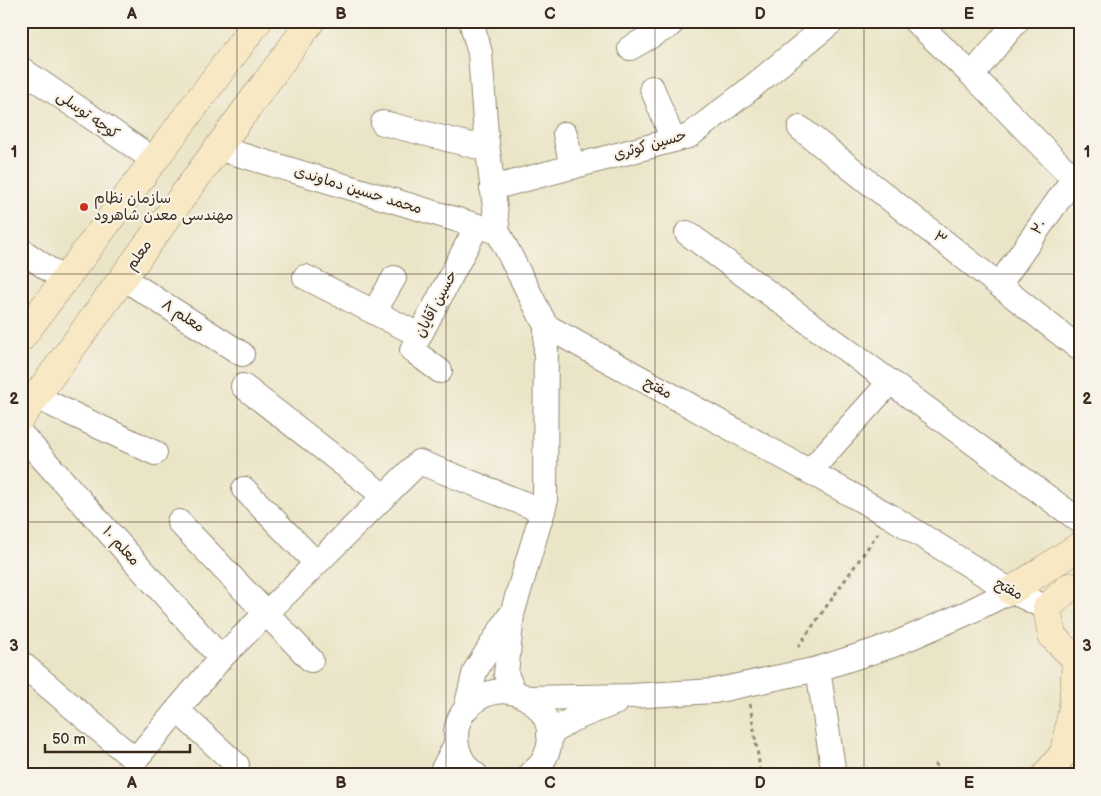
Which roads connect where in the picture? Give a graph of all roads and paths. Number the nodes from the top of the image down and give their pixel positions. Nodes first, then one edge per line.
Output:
1 (258, 21) edge
2 (311, 21) edge
3 (471, 21) edge
4 (674, 21) edge
5 (915, 21) edge
6 (1017, 21) edge
7 (830, 22) edge
8 (630, 48) dead end
9 (21, 69) edge
10 (972, 75) junction
11 (652, 88) dead end
12 (383, 123) dead end
13 (800, 128) dead end
14 (565, 134) dead end
15 (673, 140) junction
16 (218, 148) junction
17 (487, 149) junction
18 (154, 160) junction
19 (572, 167) junction
20 (1077, 173) edge
21 (492, 188) junction
22 (487, 229) junction
23 (687, 233) dead end
24 (21, 250) edge
25 (305, 277) dead end
26 (123, 278) junction
27 (394, 278) dead end
28 (64, 280) junction
29 (999, 285) junction
30 (374, 312) junction
31 (546, 326) junction
32 (420, 335) junction
33 (21, 338) edge
34 (1080, 349) edge
35 (242, 354) dead end
36 (440, 371) dead end
37 (890, 382) junction
38 (243, 386) dead end
39 (28, 407) edge
40 (21, 434) edge
41 (155, 453) dead end
42 (810, 471) junction
43 (244, 489) dead end
44 (384, 496) junction
45 (543, 511) junction
46 (890, 516) junction
47 (179, 522) dead end
48 (1079, 538) edge
49 (316, 563) junction
50 (1080, 587) edge
51 (1011, 591) junction
52 (1047, 608) junction
53 (265, 614) junction
54 (512, 614) junction
55 (798, 647) dead end
56 (221, 658) junction
57 (311, 660) dead end
58 (1078, 660) edge
59 (21, 663) edge
60 (818, 669) junction
61 (747, 684) junction
62 (521, 695) junction
63 (631, 696) junction
64 (466, 708) junction
65 (176, 710) junction
66 (549, 735) junction
67 (456, 744) junction
68 (1072, 758) edge
69 (934, 764) dead end
70 (237, 765) dead end
71 (541, 771) edge
72 (440, 775) edge
73 (476, 775) edge
74 (761, 775) edge
75 (834, 775) edge
76 (952, 775) edge
77 (1046, 775) edge

1 - 18 main road
2 - 16 main road, معلم
3 - 17 street
4 - 8 street
5 - 10 street
6 - 10 street
7 - 15 street, حسین کوثری
9 - 18 street, کوچه توسلی
10 - 20 street
11 - 15 street
12 - 17 street
13 - 29 street, ۳
14 - 19 street
15 - 19 street, حسین کوثری
16 - 22 street, محمد حسین دماوندی
16 - 26 main road, معلم
17 - 21 street
18 - 28 main road
19 - 21 street, حسین کوثری
20 - 29 street, ۲۰
21 - 22 street
22 - 31 street
22 - 32 street, حسین آقایان
23 - 37 street
24 - 28 street
25 - 30 street
26 - 35 street, معلم ۸
26 - 39 main road, معلم
27 - 30 street
28 - 33 main road
29 - 34 street, ۳
30 - 32 street
31 - 42 street, مفتح
31 - 45 street
32 - 36 street, حسین آقایان
37 - 42 street
37 - 48 street
38 - 44 street
39 - 41 street
40 - 56 street, معلم ۱۰
42 - 46 street, مفتح
43 - 49 street
44 - 45 street
44 - 49 street
45 - 54 street
46 - 51 street, مفتح
46 - 55 path
47 - 53 street
48 - 51 main road
48 - 52 main road
49 - 53 street
50 - 52 main road
51 - 52 street, مفتح
51 - 60 street
52 - 58 main road
53 - 56 street
53 - 57 street
54 - 62 street
54 - 64 street
56 - 65 street
58 - 68 main road
59 - 65 street
60 - 61 street
60 - 75 street
61 - 63 street
61 - 74 path
62 - 63 street
62 - 64 street
62 - 66 street
63 - 66 street
64 - 67 street
65 - 70 street
66 - 71 street
67 - 72 street
67 - 73 street
68 - 77 main road
69 - 76 path

